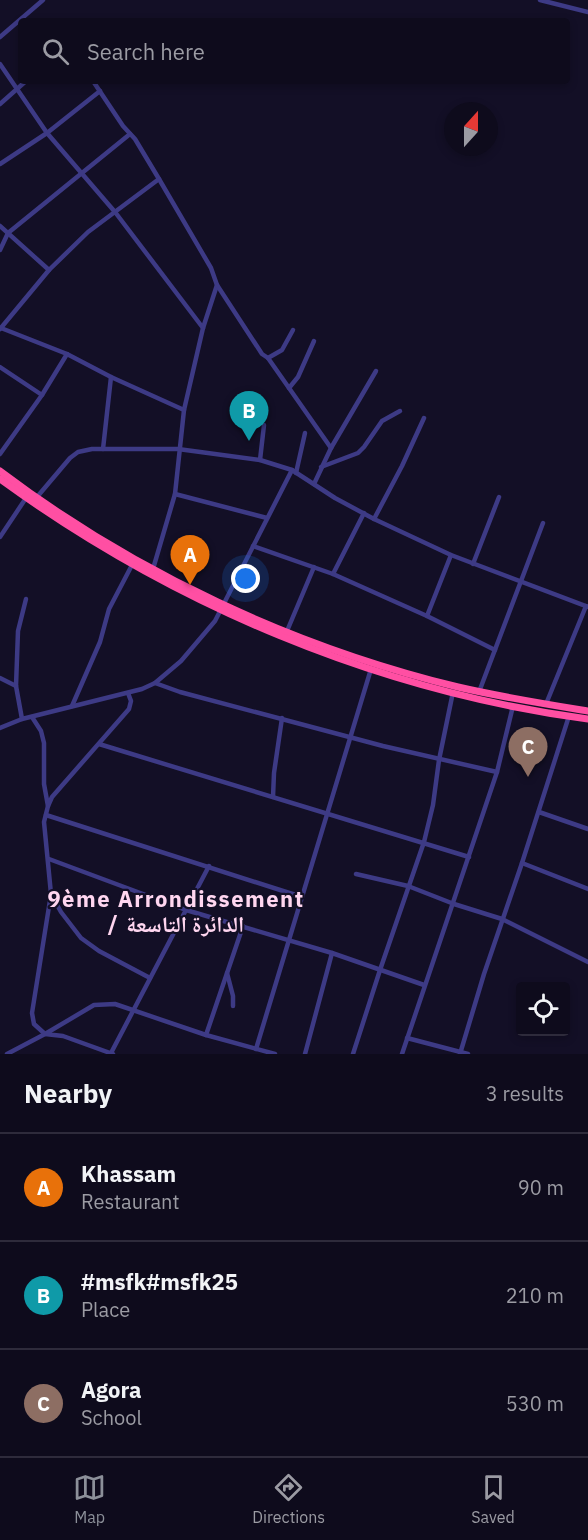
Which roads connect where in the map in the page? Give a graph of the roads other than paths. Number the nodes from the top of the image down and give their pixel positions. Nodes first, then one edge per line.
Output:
1 (43, 0) edge
2 (540, 0) edge
3 (551, 2) edge
4 (588, 12) edge
5 (22, 18) edge
6 (18, 22) edge
7 (0, 37) edge
8 (0, 64) edge
9 (23, 84) edge
10 (95, 84) edge
11 (17, 89) junction
12 (99, 91) junction
13 (0, 105) edge
14 (46, 133) junction
15 (130, 134) junction
16 (0, 164) edge
17 (82, 174) junction
18 (159, 179) junction
19 (115, 212) junction
20 (0, 226) edge
21 (8, 233) junction
22 (0, 249) edge
23 (49, 270) junction
24 (217, 285) junction
25 (203, 328) junction
26 (1, 329) edge
27 (293, 330) dead end
28 (314, 340) dead end
29 (67, 354) junction
30 (268, 358) junction
31 (0, 367) edge
32 (376, 371) dead end
33 (111, 377) junction
34 (289, 388) junction
35 (42, 395) junction
36 (184, 410) junction
37 (400, 411) dead end
38 (424, 418) dead end
39 (264, 425) dead end
40 (305, 433) dead end
41 (331, 448) junction
42 (103, 449) junction
43 (178, 449) junction
44 (0, 454) edge
45 (260, 460) junction
46 (321, 467) junction
47 (0, 471) edge
48 (294, 471) junction
49 (0, 479) edge
50 (314, 484) junction
51 (175, 494) junction
52 (37, 497) junction
53 (499, 497) dead end
54 (26, 498) junction
55 (364, 513) junction
56 (267, 519) junction
57 (374, 519) junction
58 (543, 523) dead end
59 (0, 537) edge
60 (254, 546) junction
61 (451, 555) junction
62 (473, 564) junction
63 (132, 565) junction
64 (314, 567) junction
65 (153, 569) junction
66 (333, 574) junction
67 (521, 583) junction
68 (26, 599) dead end
69 (587, 607) edge
70 (223, 608) junction
71 (427, 616) junction
72 (287, 631) junction
73 (495, 650) junction
74 (371, 669) junction
75 (0, 678) edge
76 (155, 683) junction
77 (16, 686) junction
78 (453, 692) junction
79 (479, 692) junction
80 (128, 693) junction
81 (546, 704) junction
82 (72, 706) junction
83 (513, 706) junction
84 (588, 711) edge
85 (569, 716) junction
86 (32, 717) junction
87 (282, 718) junction
88 (588, 718) edge
89 (22, 719) junction
90 (0, 728) edge
91 (350, 737) junction
92 (99, 744) junction
93 (439, 760) junction
94 (497, 772) junction
95 (273, 797) junction
96 (48, 806) junction
97 (539, 812) junction
98 (327, 813) junction
99 (46, 815) junction
100 (588, 829) edge
101 (424, 842) junction
102 (469, 857) junction
103 (49, 860) junction
104 (522, 863) junction
105 (209, 866) junction
106 (356, 874) dead end
107 (408, 886) junction
108 (588, 889) edge
109 (51, 894) junction
110 (302, 897) junction
111 (454, 904) junction
112 (186, 910) junction
113 (502, 919) junction
114 (243, 927) junction
115 (290, 941) junction
116 (332, 953) junction
117 (588, 962) edge
118 (380, 970) junction
119 (227, 973) junction
120 (150, 978) junction
121 (424, 985) junction
122 (232, 1006) dead end
123 (133, 1011) junction
124 (45, 1034) junction
125 (206, 1035) junction
126 (407, 1038) junction
127 (256, 1049) junction
128 (460, 1053) edge
129 (7, 1054) edge
130 (112, 1054) edge
131 (275, 1054) edge
132 (305, 1054) edge
133 (353, 1054) edge
134 (402, 1054) edge
135 (468, 1054) edge

1 - 5 street
2 - 3 street
3 - 4 street
6 - 7 street
8 - 11 street
9 - 11 street
10 - 12 street
11 - 13 street
11 - 14 street
12 - 14 street
12 - 15 street
14 - 16 street
14 - 17 street
15 - 17 street
15 - 18 street
17 - 19 street
17 - 21 street
18 - 19 street
18 - 24 street
19 - 23 street
19 - 25 street
20 - 21 street
21 - 22 street
21 - 23 street
23 - 26 street
24 - 25 street
24 - 30 street
25 - 36 street
26 - 29 street
27 - 30 street
28 - 34 street
29 - 33 street
29 - 35 street
30 - 34 street
31 - 35 street
32 - 41 street
33 - 36 street
33 - 42 street
34 - 41 street
35 - 44 street
36 - 43 street
37 - 46 street
38 - 57 street
39 - 45 street
40 - 48 street
41 - 46 street
42 - 43 street
42 - 52 street
43 - 45 street
43 - 51 street
45 - 48 street
46 - 50 street
47 - 52 highway
48 - 50 street
48 - 56 street
49 - 54 highway
50 - 55 street
51 - 56 street
51 - 65 street
52 - 65 highway
53 - 62 street
54 - 59 street
54 - 63 highway
55 - 57 street
55 - 66 street
56 - 60 street
57 - 61 street
58 - 67 street
60 - 64 street
60 - 70 street
61 - 62 street
61 - 71 street
62 - 67 street
63 - 70 highway
63 - 82 street
64 - 66 street
64 - 72 street
65 - 70 highway
66 - 71 street
67 - 69 street
67 - 73 street
68 - 77 street
69 - 81 street
70 - 72 highway
70 - 74 highway
70 - 76 street
71 - 73 street
72 - 79 highway
73 - 79 street
74 - 78 highway
74 - 91 street
75 - 77 street
76 - 80 street
76 - 87 street
77 - 89 street
78 - 83 highway
78 - 93 street
79 - 81 highway
80 - 82 street
80 - 92 street
81 - 84 highway
82 - 86 street
83 - 85 highway
83 - 94 street
85 - 88 highway
85 - 97 street
86 - 89 street
86 - 96 street
87 - 91 street
87 - 95 street
89 - 90 street
91 - 93 street
91 - 98 street
92 - 95 street
92 - 96 street
93 - 94 street
93 - 101 street
94 - 102 street
95 - 98 street
96 - 99 street
97 - 100 street
97 - 104 street
98 - 101 street
98 - 110 street
99 - 103 street
99 - 105 street
101 - 102 street
101 - 107 street
102 - 111 street
103 - 109 street
103 - 112 street
104 - 108 street
104 - 113 street
105 - 110 street
105 - 112 street
106 - 107 street
107 - 111 street
107 - 118 street
109 - 120 street
109 - 124 street
110 - 115 street
111 - 113 street
111 - 121 street
112 - 114 street
112 - 120 street
113 - 117 street
113 - 128 street
114 - 115 street
114 - 119 street
115 - 116 street
115 - 127 street
116 - 118 street
116 - 132 street
118 - 121 street
118 - 133 street
119 - 122 street
119 - 125 street
120 - 123 street
121 - 126 street
123 - 124 street
123 - 125 street
123 - 130 street
124 - 129 street
124 - 130 street
125 - 127 street
126 - 128 street
126 - 134 street
127 - 131 street
128 - 135 street

